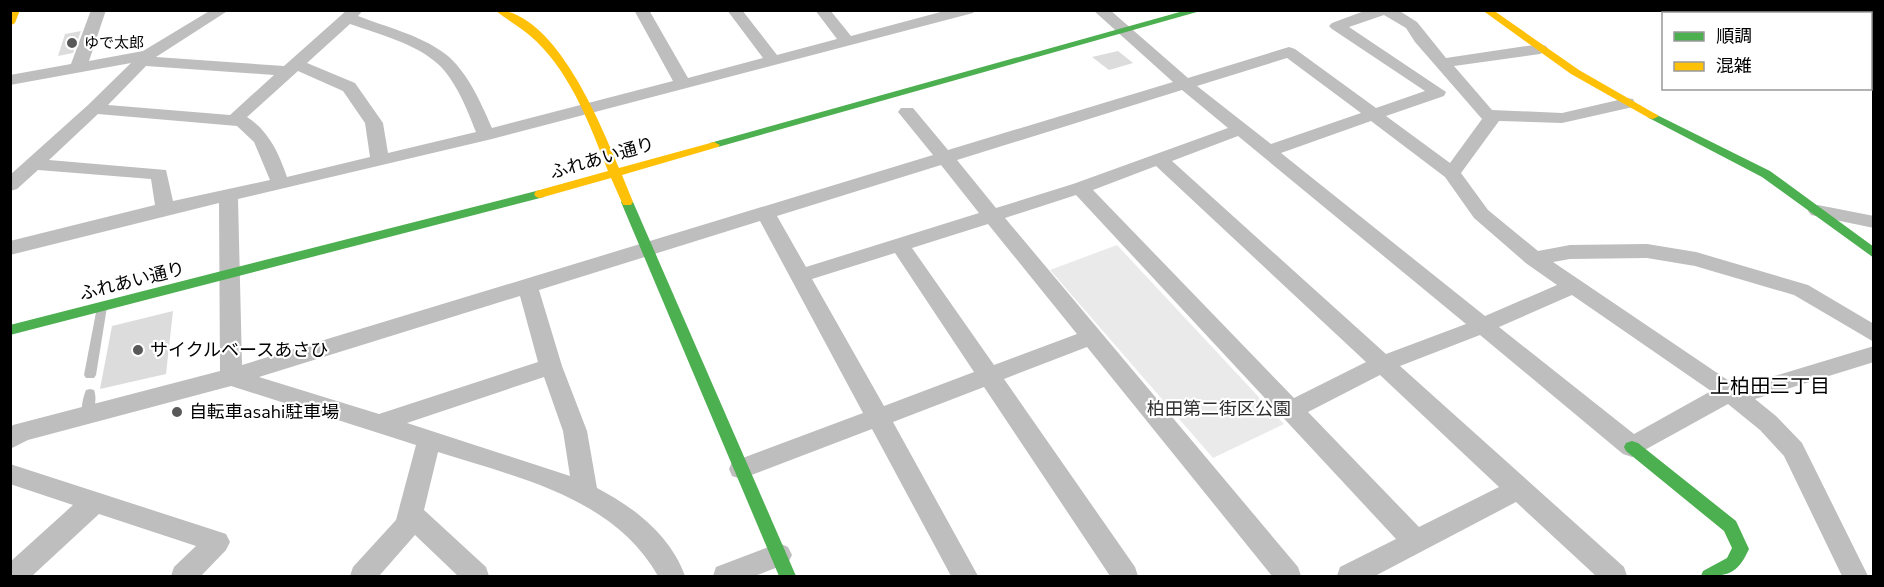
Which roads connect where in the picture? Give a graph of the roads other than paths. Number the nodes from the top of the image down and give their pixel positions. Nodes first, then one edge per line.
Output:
1 (15, 10) edge
2 (99, 10) edge
3 (222, 10) edge
4 (641, 10) edge
5 (734, 10) edge
6 (822, 10) edge
7 (968, 10) edge
8 (1100, 10) edge
9 (1200, 10) edge
10 (1384, 10) edge
11 (1486, 10) edge
12 (500, 11) edge
13 (352, 14) edge
14 (926, 15) edge
15 (10, 23) edge
16 (1123, 32) junction
17 (847, 41) junction
18 (1540, 49) junction
19 (145, 58) junction
20 (773, 61) junction
21 (1442, 63) junction
22 (78, 68) junction
23 (292, 68) junction
24 (10, 80) edge
25 (683, 84) junction
26 (1186, 85) junction
27 (1627, 103) junction
28 (94, 109) junction
29 (587, 109) junction
30 (907, 112) dead end
31 (1372, 115) junction
32 (1489, 115) junction
33 (234, 120) junction
34 (1242, 129) junction
35 (486, 135) junction
36 (1269, 151) junction
37 (946, 159) junction
38 (1160, 160) junction
39 (380, 161) junction
40 (34, 164) junction
41 (613, 173) junction
42 (1452, 173) junction
43 (281, 184) junction
44 (10, 185) edge
45 (1080, 188) junction
46 (228, 196) junction
47 (165, 209) junction
48 (1818, 211) junction
49 (766, 214) junction
50 (992, 216) junction
51 (1874, 222) edge
52 (899, 244) junction
53 (10, 248) edge
54 (646, 251) junction
55 (1874, 254) edge
56 (1534, 259) junction
57 (229, 275) junction
58 (800, 276) junction
59 (1573, 285) junction
60 (528, 287) junction
61 (102, 307) junction
62 (1482, 326) junction
63 (10, 330) edge
64 (1874, 334) edge
65 (1092, 337) junction
66 (1874, 354) edge
67 (1383, 364) junction
68 (550, 366) junction
69 (90, 375) dead end
70 (989, 376) junction
71 (231, 377) junction
72 (1731, 394) junction
73 (1291, 410) junction
74 (878, 418) junction
75 (378, 424) junction
76 (10, 441) edge
77 (429, 441) junction
78 (1632, 447) junction
79 (741, 469) junction
80 (10, 474) edge
81 (1518, 489) junction
82 (585, 492) junction
83 (94, 502) junction
84 (411, 514) junction
85 (1416, 542) junction
86 (783, 566) edge
87 (14, 576) edge
88 (184, 576) edge
89 (363, 576) edge
90 (476, 576) edge
91 (672, 576) edge
92 (726, 576) edge
93 (965, 576) edge
94 (1125, 576) edge
95 (1288, 576) edge
96 (1350, 576) edge
97 (1614, 576) edge
98 (1709, 576) edge
99 (1855, 576) edge

1 - 15 main road
2 - 22 street
3 - 19 street
4 - 25 street
5 - 20 street
6 - 17 street
7 - 14 street
8 - 16 street
9 - 16 main road, ふれあい通り
10 - 21 street
10 - 31 street
11 - 18 main road
12 - 29 main road
13 - 23 street
13 - 35 street
14 - 17 street
16 - 26 street
16 - 41 main road, ふれあい通り
17 - 20 street
18 - 21 street
18 - 27 main road
19 - 22 street
19 - 23 street
19 - 28 street
20 - 25 street
21 - 32 street
22 - 24 street
23 - 33 street
23 - 39 street
25 - 29 street
26 - 31 street
26 - 34 street
26 - 37 street
27 - 32 street
27 - 48 main road
28 - 33 street
28 - 40 street
29 - 35 street
29 - 41 main road
30 - 37 street
31 - 36 street
31 - 42 street
32 - 42 street
33 - 43 street
34 - 36 street
34 - 38 street
35 - 39 street
36 - 62 street
37 - 49 street
37 - 50 street
38 - 45 street
38 - 67 street
39 - 43 street
40 - 44 street
40 - 47 street
41 - 54 main road
41 - 57 main road, ふれあい通り
42 - 56 street
43 - 46 street
45 - 50 street
45 - 73 street
46 - 47 street
46 - 57 street
47 - 53 street
48 - 51 street
48 - 55 main road
49 - 54 street
49 - 58 street
50 - 52 street
50 - 65 street
52 - 58 street
52 - 70 street
54 - 60 street
54 - 79 main road
56 - 59 street
56 - 64 street
57 - 61 main road, ふれあい通り
57 - 71 street
58 - 74 street
59 - 62 street
59 - 72 street
60 - 68 street
60 - 71 street
61 - 63 main road, ふれあい通り
61 - 69 lane
62 - 67 street
62 - 78 street
65 - 70 street
65 - 95 street
66 - 72 street
67 - 73 street
67 - 81 street
68 - 75 street
68 - 82 street
70 - 74 street
70 - 94 street
71 - 75 street
71 - 76 street
72 - 78 street
72 - 99 street
73 - 85 street
74 - 79 street
74 - 93 street
75 - 77 street
77 - 82 street
77 - 84 street
78 - 98 main road
79 - 86 main road
80 - 83 street
81 - 85 street
81 - 97 street
82 - 91 street
83 - 87 street
83 - 88 street
84 - 89 street
84 - 90 street
85 - 96 street
86 - 92 street

